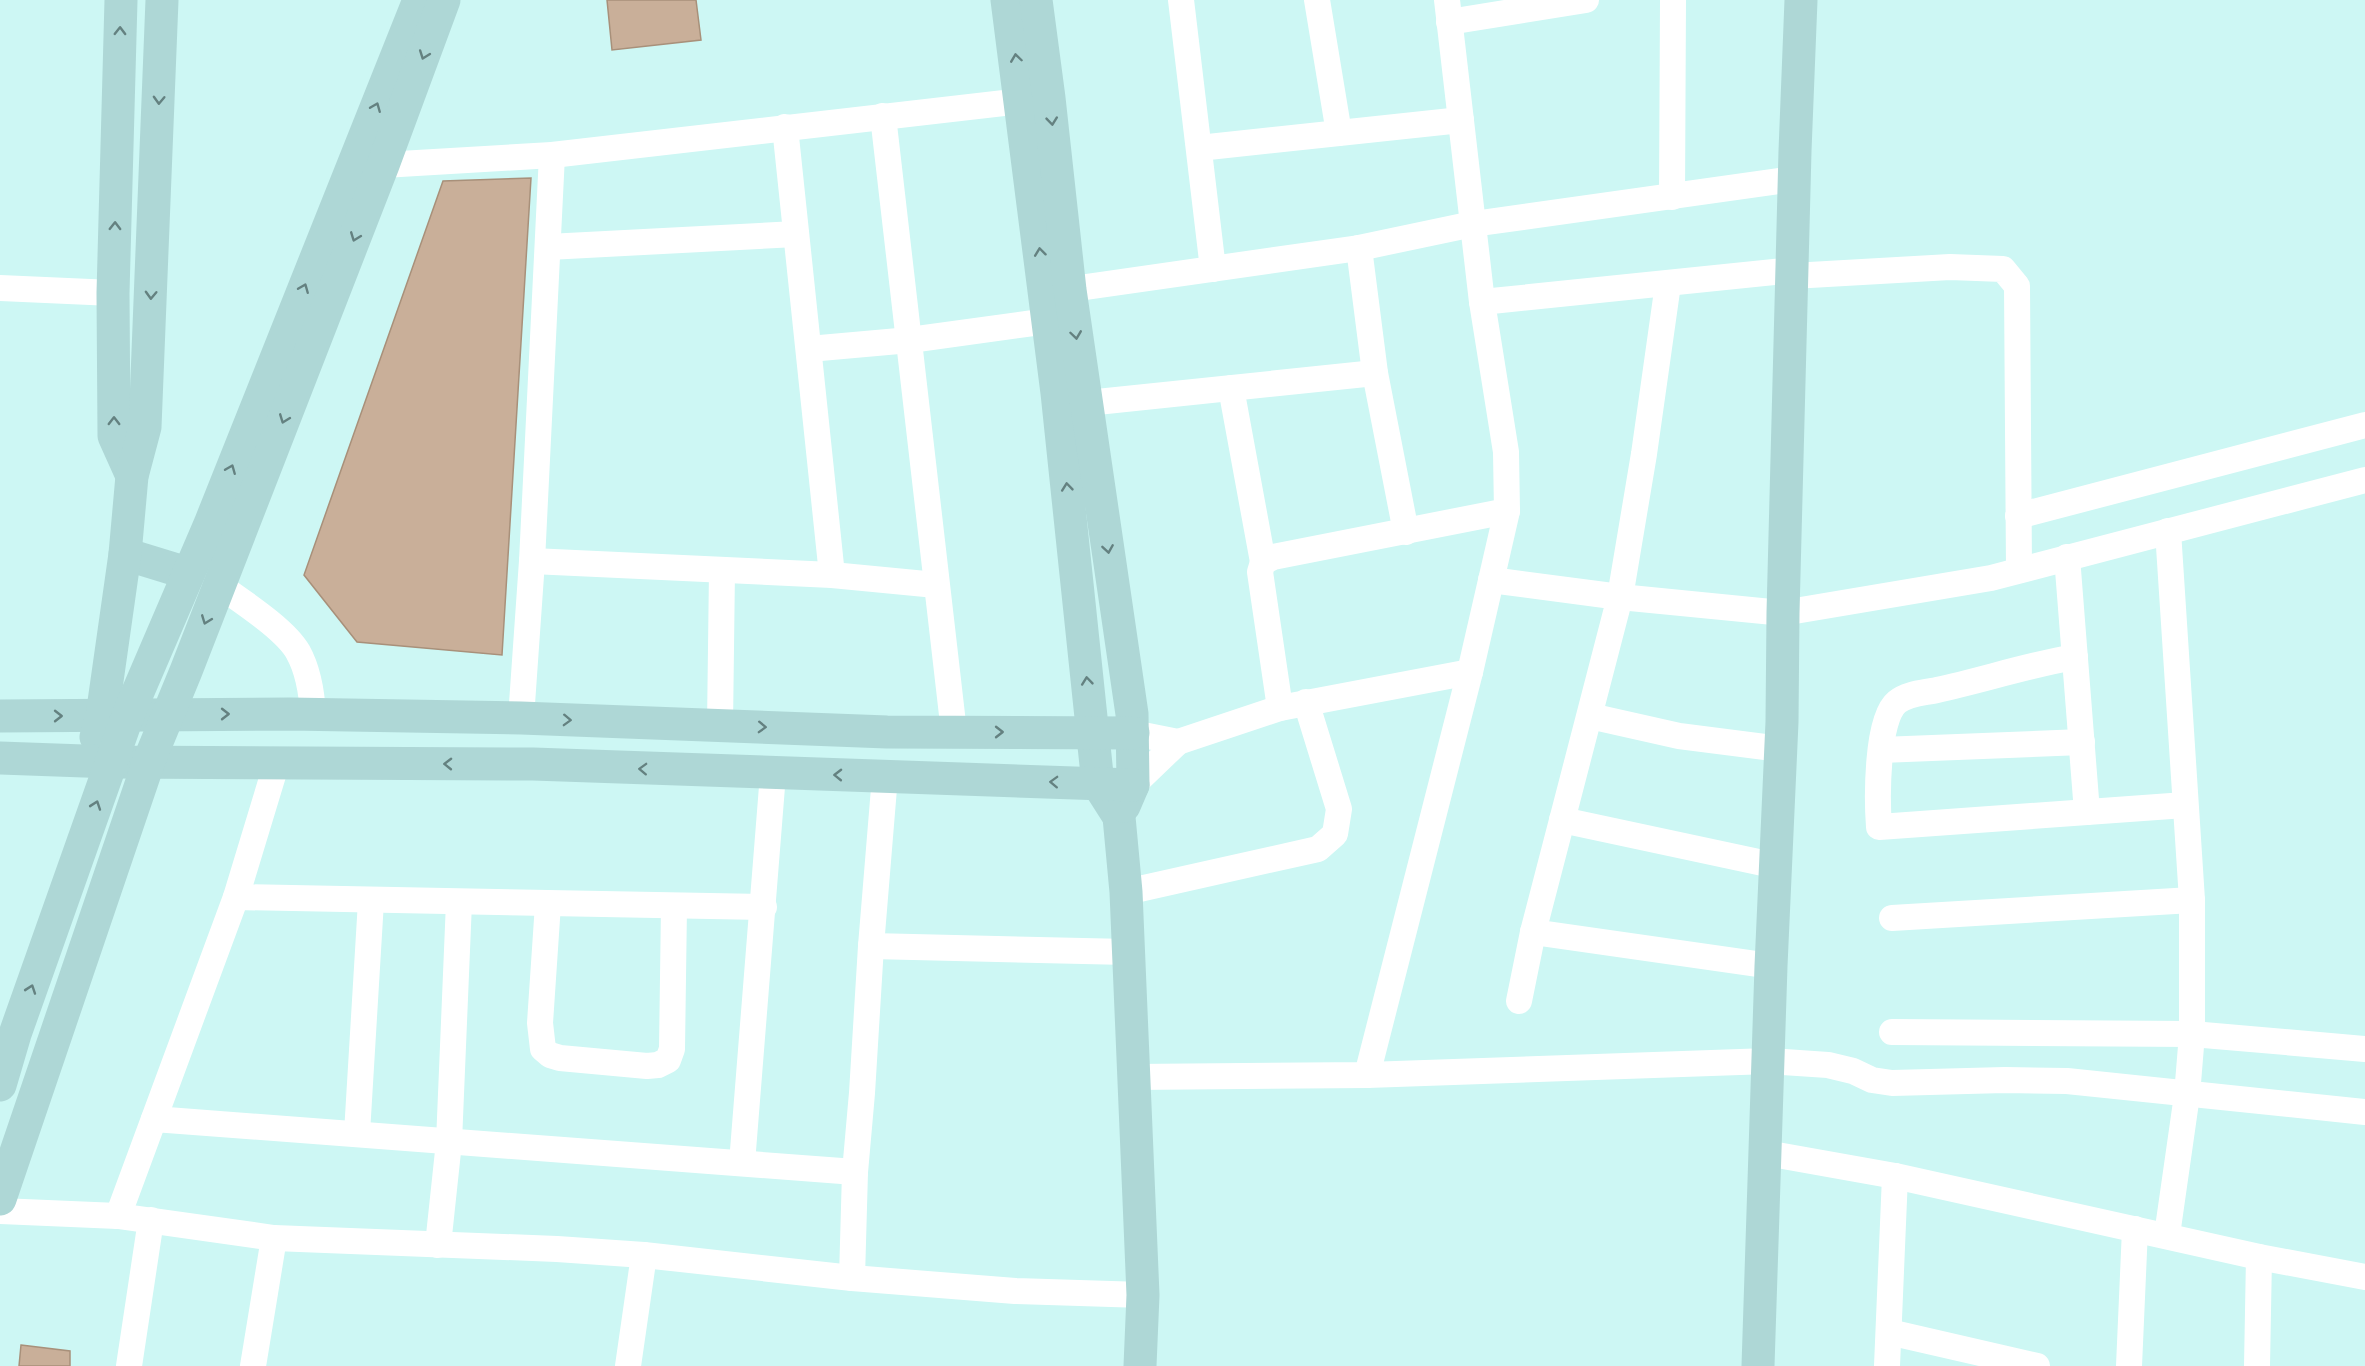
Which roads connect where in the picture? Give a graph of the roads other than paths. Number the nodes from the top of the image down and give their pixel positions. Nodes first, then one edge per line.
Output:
1 (120, 0) edge
2 (162, 0) edge
3 (419, 0) edge
4 (444, 0) edge
5 (1007, 0) edge
6 (1036, 0) edge
7 (1181, 0) edge
8 (1317, 0) edge
9 (1586, 0) edge
10 (1673, 0) edge
11 (1801, 0) edge
12 (1448, 11) edge
13 (1022, 101) junction
14 (883, 116) junction
15 (1461, 120) junction
16 (785, 127) junction
17 (1339, 133) junction
18 (1198, 148) junction
19 (552, 156) junction
20 (383, 165) junction
21 (1794, 179) junction
22 (1672, 196) junction
23 (1473, 224) junction
24 (796, 234) junction
25 (548, 247) junction
26 (1359, 248) junction
27 (1213, 269) junction
28 (1792, 273) junction
29 (1668, 284) junction
30 (0, 288) edge
31 (113, 293) junction
32 (1054, 301) junction
33 (1482, 302) junction
34 (910, 340) junction
35 (809, 349) junction
36 (1376, 373) junction
37 (1231, 388) junction
38 (1072, 404) junction
39 (2365, 425) edge
40 (132, 476) junction
41 (2365, 480) edge
42 (1507, 511) junction
43 (2019, 516) junction
44 (2168, 531) junction
45 (1406, 532) junction
46 (124, 554) junction
47 (2067, 557) junction
48 (532, 561) junction
49 (1263, 562) junction
50 (722, 570) junction
51 (2019, 570) junction
52 (187, 573) junction
53 (832, 575) junction
54 (1491, 580) junction
55 (219, 585) junction
56 (936, 585) junction
57 (1620, 597) junction
58 (1783, 613) junction
59 (2075, 657) junction
60 (1470, 672) junction
61 (1306, 702) junction
62 (1280, 708) junction
63 (166, 714) junction
64 (313, 715) junction
65 (0, 716) edge
66 (115, 716) junction
67 (1590, 716) junction
68 (521, 718) junction
69 (720, 725) junction
70 (954, 732) junction
71 (1093, 733) junction
72 (1133, 733) junction
73 (1178, 742) junction
74 (2082, 742) junction
75 (1781, 749) junction
76 (1881, 750) junction
77 (0, 758) edge
78 (148, 760) junction
79 (100, 761) junction
80 (277, 762) junction
81 (773, 774) junction
82 (885, 776) junction
83 (1098, 784) junction
84 (1133, 785) junction
85 (2185, 805) junction
86 (2088, 812) junction
87 (1119, 817) junction
88 (1562, 820) junction
89 (1777, 866) junction
90 (1126, 892) junction
91 (236, 897) junction
92 (2192, 900) junction
93 (371, 901) junction
94 (459, 902) junction
95 (548, 904) junction
96 (674, 906) junction
97 (764, 907) junction
98 (1892, 918) dead end
99 (1533, 932) junction
100 (870, 946) junction
101 (1128, 952) junction
102 (1771, 966) junction
103 (1519, 1001) dead end
104 (1892, 1032) dead end
105 (8, 1033) edge
106 (2192, 1034) junction
107 (2365, 1049) edge
108 (1769, 1061) junction
109 (1367, 1075) junction
110 (1133, 1077) junction
111 (0, 1085) edge
112 (2187, 1095) junction
113 (2365, 1112) edge
114 (154, 1119) junction
115 (357, 1132) junction
116 (449, 1142) junction
117 (1766, 1153) junction
118 (742, 1163) junction
119 (855, 1172) junction
120 (1895, 1176) junction
121 (0, 1199) edge
122 (0, 1211) edge
123 (118, 1216) junction
124 (151, 1220) junction
125 (2135, 1229) junction
126 (2167, 1235) junction
127 (274, 1238) junction
128 (438, 1245) junction
129 (644, 1255) junction
130 (2259, 1257) junction
131 (2365, 1277) edge
132 (852, 1278) junction
133 (1143, 1295) junction
134 (1889, 1332) junction
135 (129, 1366) edge
136 (253, 1366) edge
137 (628, 1366) edge
138 (1140, 1366) edge
139 (1758, 1366) edge
140 (1887, 1366) edge
141 (2037, 1366) edge
142 (2129, 1366) edge
143 (2257, 1366) edge

31 -> 1 street
2 -> 40 street
52 -> 3 street
4 -> 20 street
13 -> 5 street
6 -> 32 street
7 - 18 street
8 - 17 street
9 - 12 street
10 - 22 street
11 - 21 street
12 - 15 street
13 - 14 street
32 -> 13 street
14 - 16 street
14 - 34 street
15 - 17 street
15 - 23 street
16 - 19 street
16 - 24 street
17 - 18 street
18 - 27 street
19 - 20 street
19 - 25 street
20 -> 55 street
21 - 22 street
21 - 28 street
22 - 23 street
23 - 26 street
23 - 33 street
24 - 25 street
24 - 35 street
25 - 48 street
26 - 27 street
26 - 36 street
27 - 32 street
28 - 29 street
28 - 43 street
28 - 58 street
29 - 33 street
29 - 57 street
30 - 31 street
40 -> 31 street
32 - 34 street
32 - 38 street
33 - 42 street
34 - 35 street
34 - 56 street
35 - 53 street
36 - 37 street
36 - 45 street
37 - 38 street
37 - 49 street
71 -> 38 street
38 -> 72 street
39 - 43 street
40 - 46 street
41 - 44 street
42 - 45 street
42 - 54 street
43 - 51 street
44 - 47 street
44 - 85 street
45 - 49 street
46 - 52 street
46 - 66 street
47 - 51 street
47 - 59 street
48 - 50 street
48 - 68 street
49 - 62 street
50 - 53 street
50 - 69 street
51 - 58 street
52 - 66 street
53 - 56 street
54 - 57 street
54 - 60 street
55 -> 63 street
55 - 64 street
56 - 70 street
57 - 58 street
57 - 67 street
58 - 75 street
59 - 74 street
59 - 76 street
60 - 61 street
60 - 109 street
61 - 62 street
61 - 90 street
62 - 73 street
63 -> 64 street
63 - 66 street
63 - 78 street
64 - 68 street
65 -> 66 street
66 - 79 street
67 - 75 street
67 - 88 street
68 -> 69 street
69 -> 70 street
70 -> 71 street
71 - 72 street
71 - 83 street
72 - 73 street
72 - 84 street
73 - 84 street
74 - 76 street
74 - 86 street
75 - 89 street
76 - 86 street
77 - 79 street
78 - 79 street
78 - 80 street
78 - 121 street
105 -> 79 street
81 -> 80 street
80 - 91 street
82 -> 81 street
81 - 97 street
83 -> 82 street
82 - 100 street
83 - 84 street
83 - 87 street
84 - 87 street
85 - 86 street
85 - 92 street
87 - 90 street
88 - 89 street
88 - 99 street
89 - 102 street
90 - 101 street
91 - 93 street
91 - 114 street
92 - 98 street
92 - 106 street
93 - 94 street
93 - 115 street
94 - 95 street
94 - 116 street
95 - 96 street
95 - 96 street
96 - 97 street
97 - 118 street
99 - 102 street
99 - 103 street
100 - 101 street
100 - 119 street
101 - 110 street
102 - 108 street
104 - 106 street
105 - 111 street
106 - 107 street
106 - 112 street
108 - 109 street
108 - 112 street
108 - 117 street
109 - 110 street
110 - 133 street
112 - 113 street
112 - 126 street
114 - 115 street
114 - 123 street
115 - 116 street
116 - 118 street
116 - 128 street
117 - 120 street
117 - 139 street
118 - 119 street
119 - 132 street
120 - 125 street
120 - 134 street
122 - 123 street
123 - 124 street
124 - 127 street
124 - 135 street
125 - 126 street
125 - 142 street
126 - 130 street
127 - 128 street
127 - 136 street
128 - 129 street
129 - 132 street
129 - 137 street
130 - 131 street
130 - 143 street
132 - 133 street
133 - 138 street
134 - 140 street
134 - 141 street

